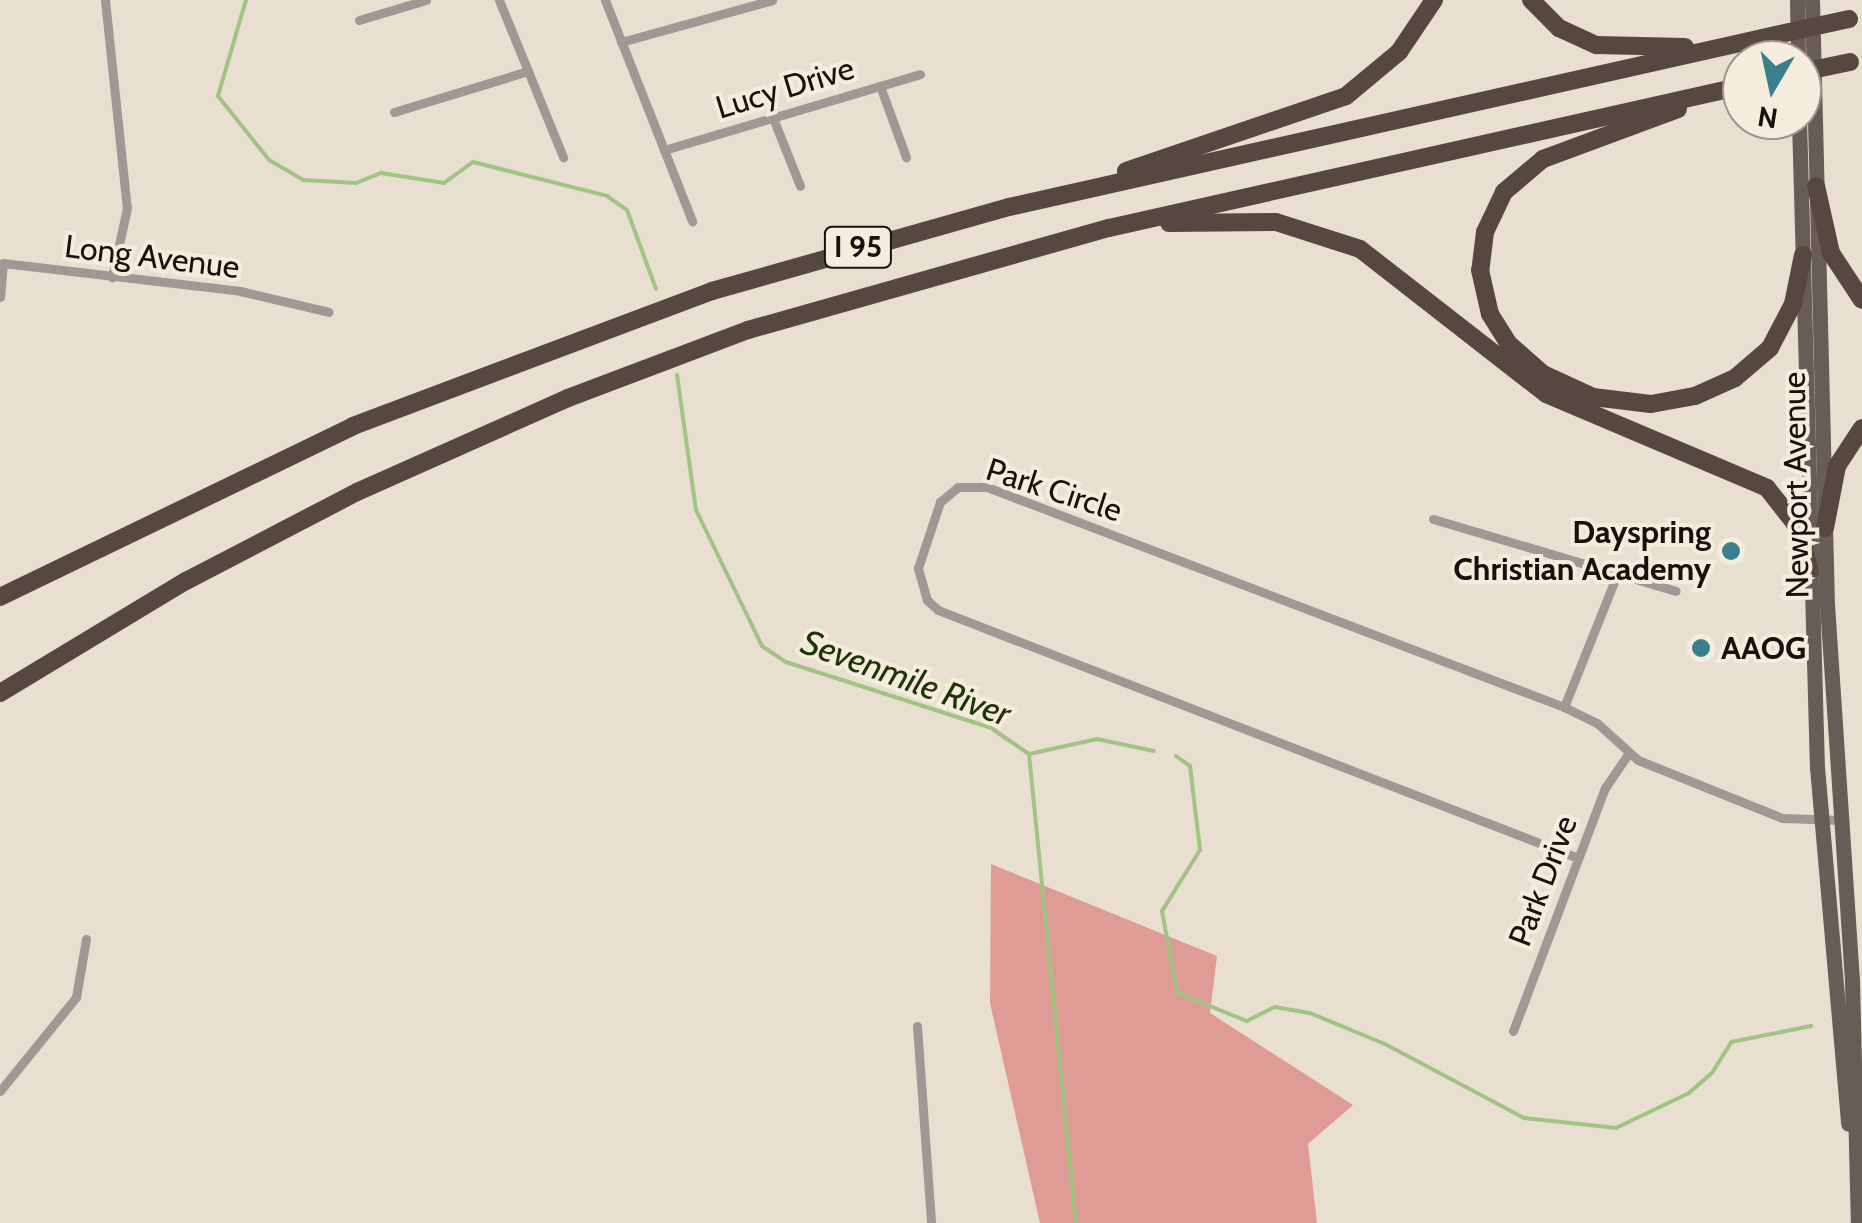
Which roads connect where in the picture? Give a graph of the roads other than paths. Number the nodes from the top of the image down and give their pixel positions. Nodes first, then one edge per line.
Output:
1 (106, 0) edge
2 (426, 0) edge
3 (499, 0) edge
4 (605, 0) edge
5 (772, 0) edge
6 (1434, 0) edge
7 (1531, 0) edge
8 (1796, 0) edge
9 (1812, 0) edge
10 (1858, 16) edge
11 (360, 20) dead end
12 (1797, 40) edge
13 (621, 42) junction
14 (1720, 47) junction
15 (1856, 60) edge
16 (1822, 68) edge
17 (528, 71) junction
18 (920, 74) dead end
19 (880, 86) junction
20 (1722, 91) edge
21 (1722, 93) edge
22 (394, 112) dead end
23 (773, 118) junction
24 (1800, 140) edge
25 (664, 150) junction
26 (906, 156) dead end
27 (563, 157) dead end
28 (800, 186) dead end
29 (1816, 186) junction
30 (1070, 193) junction
31 (692, 221) dead end
32 (1109, 228) junction
33 (1803, 255) junction
34 (112, 277) junction
35 (0, 293) edge
36 (1862, 300) edge
37 (328, 312) dead end
38 (1862, 428) edge
39 (1433, 520) dead end
40 (1825, 528) junction
41 (1810, 571) junction
42 (1618, 572) junction
43 (1676, 591) dead end
44 (0, 597) edge
45 (0, 693) edge
46 (1564, 708) junction
47 (1628, 754) junction
48 (1841, 820) junction
49 (1822, 821) junction
50 (1578, 858) junction
51 (86, 939) dead end
52 (917, 1026) dead end
53 (1858, 1028) edge
54 (1514, 1031) dead end
55 (0, 1090) edge
56 (1858, 1147) edge
57 (931, 1223) edge
58 (1858, 1223) edge

1 - 34 street
2 - 11 street
3 - 17 street
4 - 13 street
5 - 13 street
6 - 30 highway
7 - 14 highway
8 - 12 main road
9 - 29 main road, Newport Avenue
10 - 14 highway, I 95, bridge
13 - 25 street
14 - 30 highway, I 95
15 - 16 highway, bridge
17 - 22 street
17 - 27 street
18 - 19 street, Lucy Drive
19 - 23 street, Lucy Drive
19 - 26 street
20 - 32 highway, I 95
21 - 33 highway
23 - 25 street, Lucy Drive
23 - 28 street
24 - 33 main road, Newport Avenue
25 - 31 street
29 - 36 highway
29 - 40 main road, Newport Avenue
30 - 44 highway, I 95
32 - 41 highway
32 - 45 highway, I 95
33 - 41 main road, Newport Avenue
34 - 35 street, Long Avenue
34 - 37 street, Long Avenue
38 - 40 highway
39 - 42 street
40 - 48 main road, Newport Avenue
41 - 49 main road, Newport Avenue
42 - 43 street
42 - 46 street
46 - 47 street, Park Circle
46 - 50 street, Park Circle
47 - 49 street, Park Circle
47 - 50 street, Park Drive
48 - 49 street, Park Circle
48 - 53 main road, Newport Avenue
49 - 56 main road, Newport Avenue
50 - 54 street, Park Drive
51 - 55 street
52 - 57 street
53 - 56 main road, Newport Avenue
56 - 58 main road, Newport Avenue

